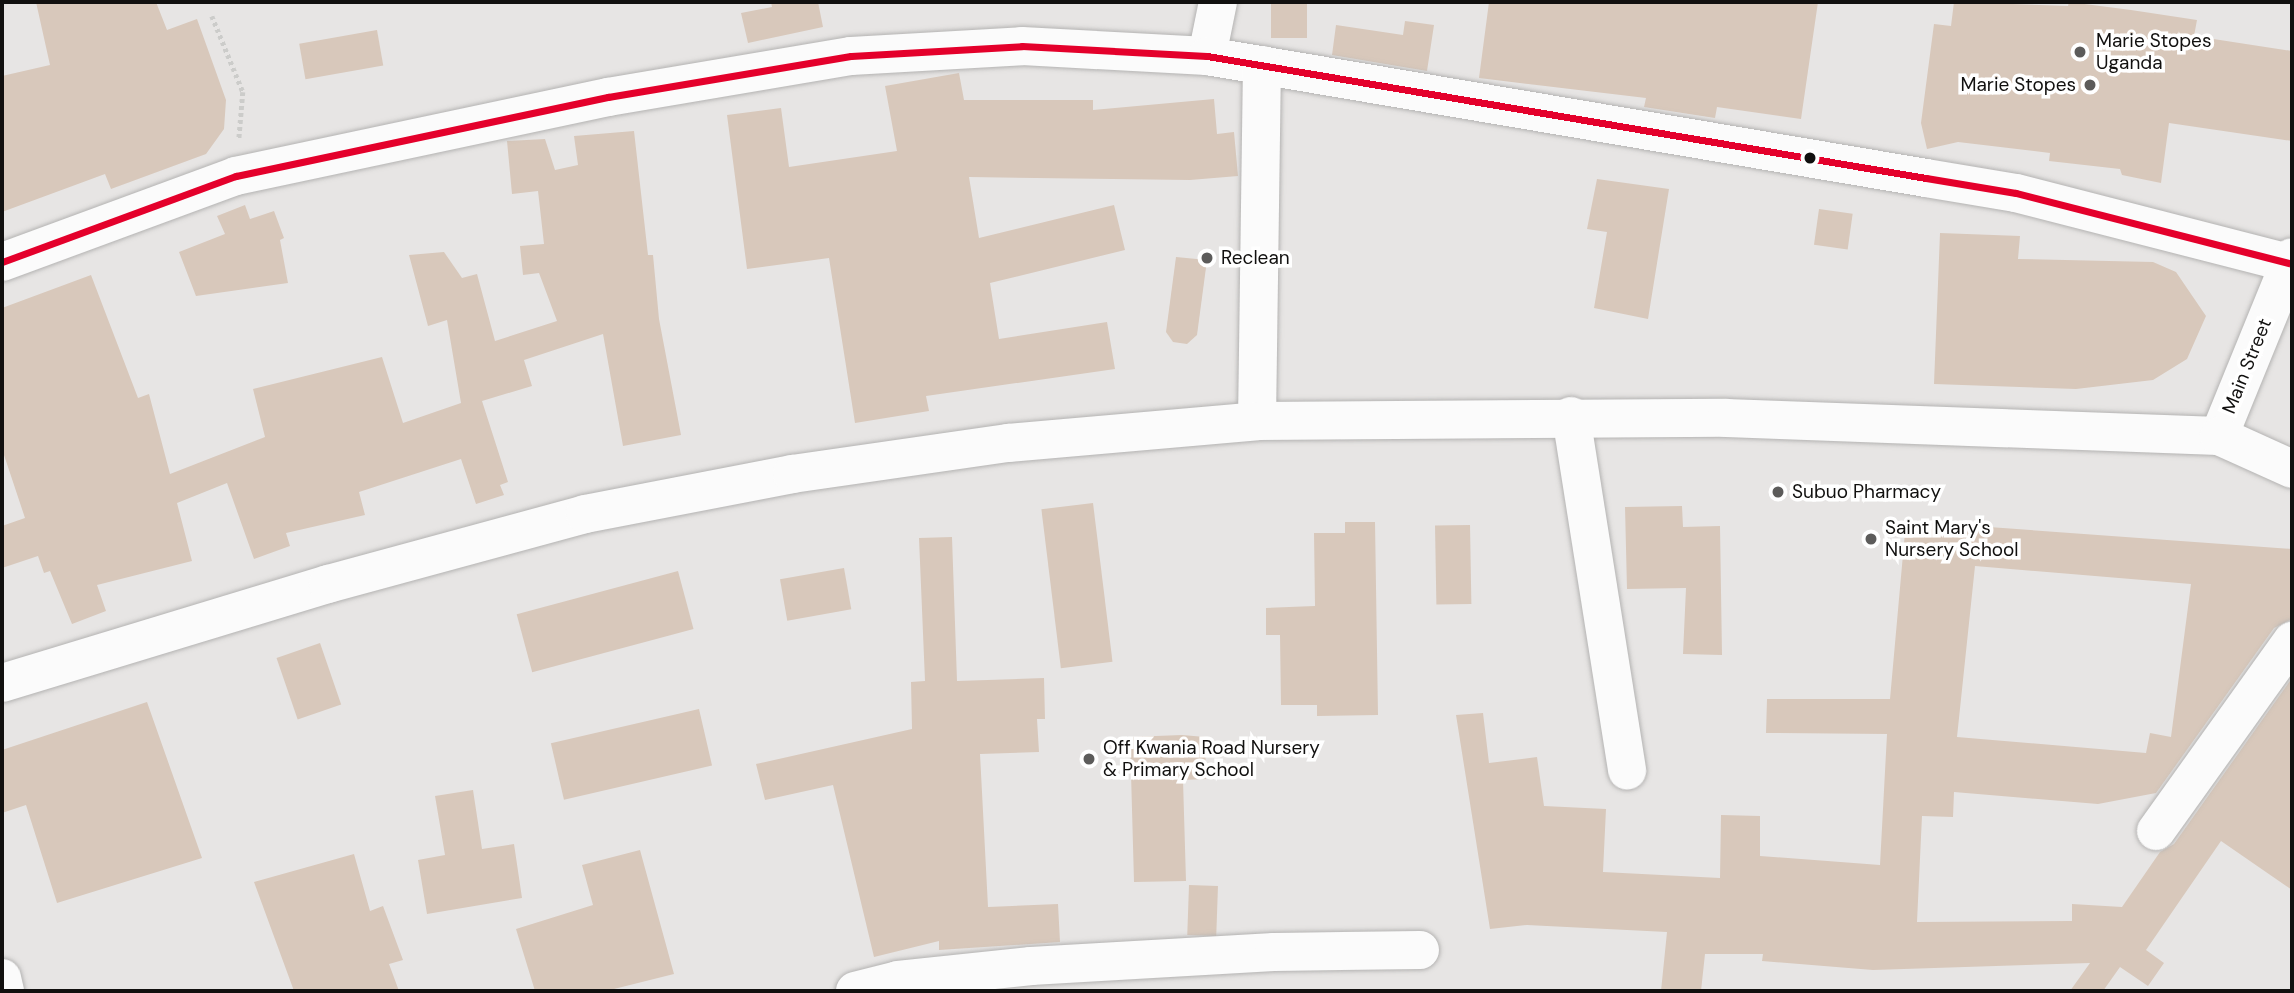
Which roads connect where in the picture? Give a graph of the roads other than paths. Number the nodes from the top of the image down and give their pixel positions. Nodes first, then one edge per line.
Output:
1 (1218, 2) edge
2 (1207, 56) junction
3 (1262, 65) junction
4 (2291, 260) edge
5 (2, 262) edge
6 (1571, 416) junction
7 (1257, 421) junction
8 (2219, 436) junction
9 (2292, 469) edge
10 (2292, 641) edge
11 (2, 683) edge
12 (1627, 771) dead end
13 (2156, 831) dead end
14 (1420, 950) dead end
15 (2, 978) edge
16 (5, 991) edge
17 (855, 991) edge

1 - 2 street
2 - 3 street
2 - 5 street
3 - 4 street
3 - 7 street
4 - 8 street, Main Street
6 - 7 street
6 - 8 street
6 - 12 street
7 - 11 street
8 - 9 street
10 - 13 street
14 - 17 street
15 - 16 street

